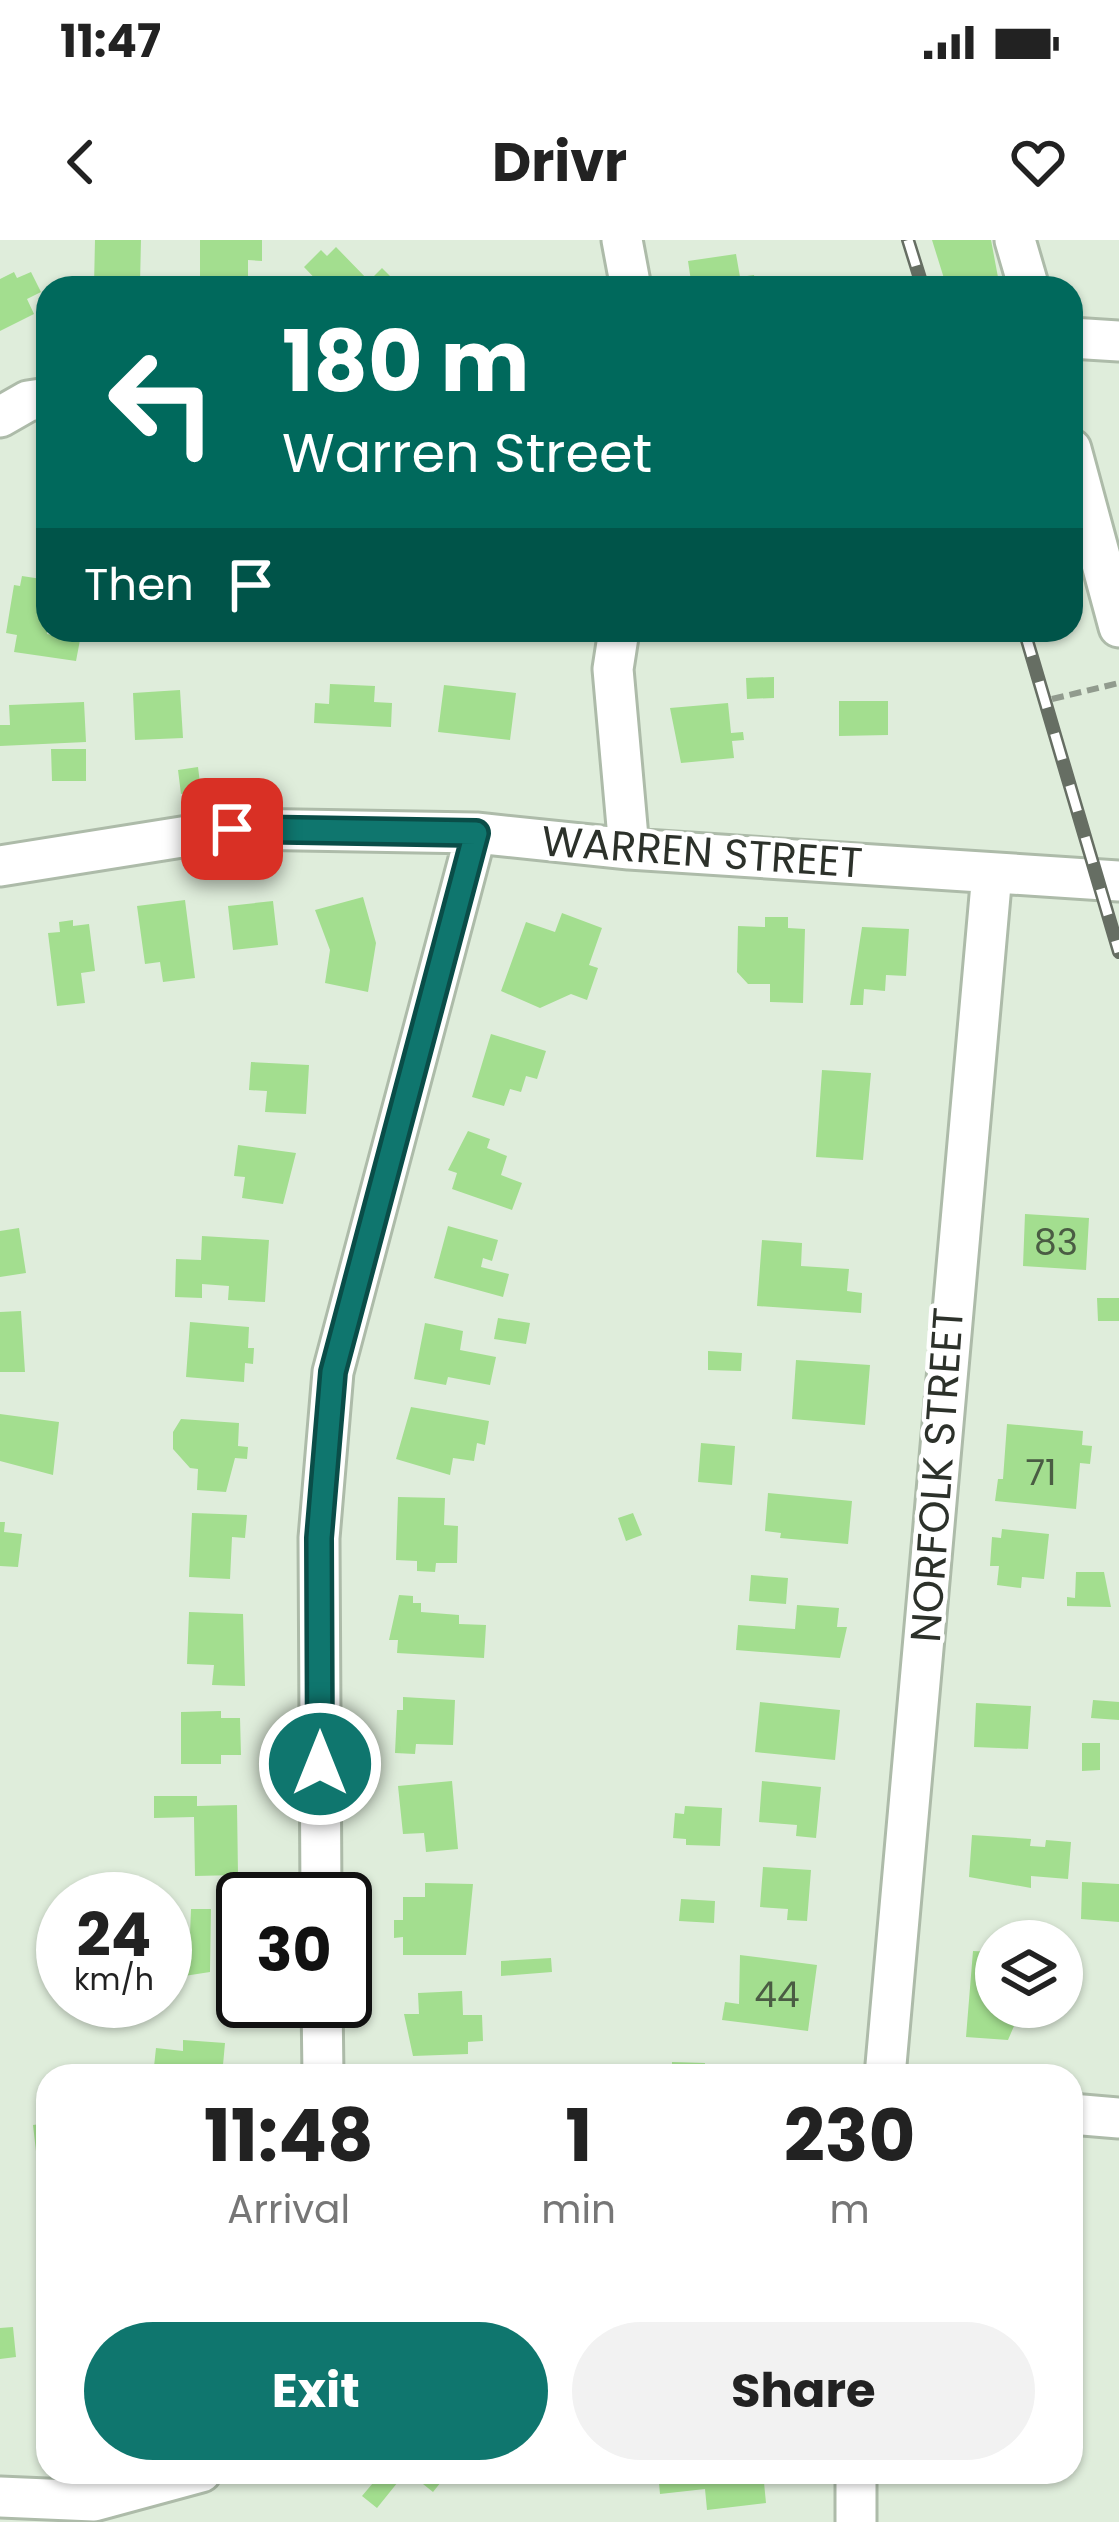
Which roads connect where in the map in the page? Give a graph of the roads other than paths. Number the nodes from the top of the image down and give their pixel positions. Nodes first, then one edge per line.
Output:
1 (622, 240) edge
2 (1015, 240) edge
3 (629, 276) edge
4 (1026, 276) edge
5 (1083, 339) edge
6 (1119, 341) edge
7 (36, 400) edge
8 (0, 417) edge
9 (1083, 494) edge
10 (1119, 627) edge
11 (617, 642) edge
12 (476, 833) junction
13 (629, 849) junction
14 (0, 866) edge
15 (992, 873) junction
16 (1119, 881) edge
17 (321, 1872) edge
18 (322, 2028) edge
19 (323, 2064) edge
20 (886, 2064) edge
21 (1083, 2115) edge
22 (1119, 2118) edge
23 (157, 2484) edge
24 (856, 2484) edge
25 (0, 2497) edge
26 (856, 2522) edge

1 - 3 street
2 - 4 street
5 - 6 street
7 - 8 street
9 - 10 street
11 - 13 street
12 - 13 street, WARREN STREET
12 - 14 street, WARREN STREET
12 - 17 street
13 - 15 street, WARREN STREET
15 - 16 street, WARREN STREET
15 - 20 street, NORFOLK STREET
18 - 19 street
21 - 22 street
23 - 25 street
24 - 26 street

